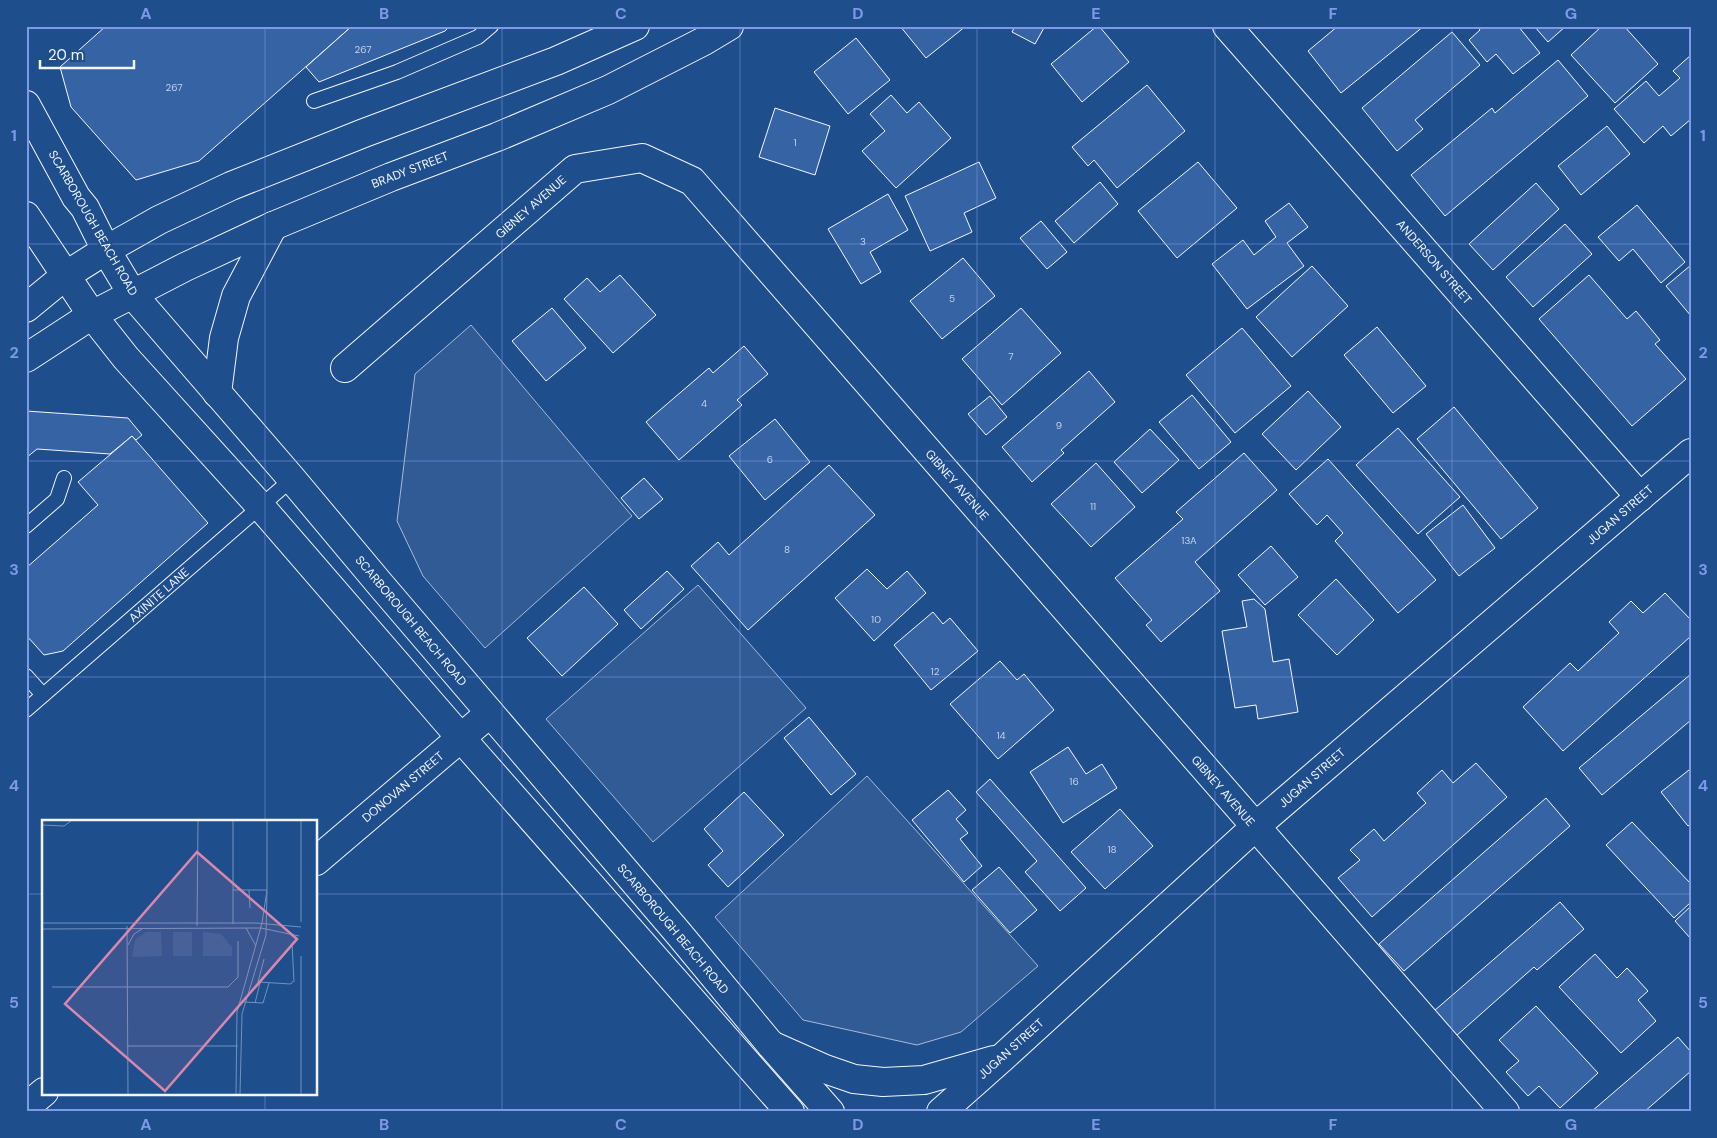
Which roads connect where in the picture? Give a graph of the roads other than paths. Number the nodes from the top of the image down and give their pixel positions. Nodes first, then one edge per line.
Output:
1 (491, 26) edge
2 (635, 26) edge
3 (729, 26) edge
4 (1227, 26) edge
5 (314, 100) dead end
6 (26, 105) edge
7 (26, 216) edge
8 (273, 226) junction
9 (106, 250) junction
10 (65, 276) junction
11 (133, 295) junction
12 (26, 308) edge
13 (92, 315) junction
14 (26, 358) edge
15 (345, 368) dead end
16 (217, 393) junction
17 (1691, 453) edge
18 (64, 478) dead end
19 (292, 480) junction
20 (1640, 497) junction
21 (261, 507) junction
22 (26, 526) edge
23 (26, 676) edge
24 (44, 695) junction
25 (26, 710) edge
26 (490, 713) junction
27 (461, 738) junction
28 (1255, 827) junction
29 (318, 859) edge
30 (771, 1045) junction
31 (1003, 1057) junction
32 (42, 1094) edge
33 (26, 1107) edge
34 (790, 1112) edge
35 (830, 1112) edge
36 (941, 1112) edge
37 (1505, 1112) edge

1 - 5 lane
2 - 9 main road
3 - 8 main road, BRADY STREET
4 - 20 main road, ANDERSON STREET
6 - 9 main road, SCARBOROUGH BEACH ROAD
7 - 10 main road
8 - 11 main road, BRADY STREET
8 - 16 main road
9 - 10 main road
9 - 11 main road, SCARBOROUGH BEACH ROAD
10 - 12 main road
10 - 13 main road
11 - 13 main road, BRADY STREET
11 - 16 main road, SCARBOROUGH BEACH ROAD
13 - 14 main road, BRADY STREET
13 - 21 main road
15 - 28 main road, GIBNEY AVENUE
16 - 19 main road, SCARBOROUGH BEACH ROAD
17 - 20 main road, JUGAN STREET
18 - 22 lane
19 - 21 lane, AXINITE LANE
19 - 26 main road, SCARBOROUGH BEACH ROAD
20 - 28 main road, JUGAN STREET
21 - 24 lane, AXINITE LANE
21 - 27 main road
23 - 24 lane
24 - 25 lane, AXINITE LANE
26 - 27 main road, DONOVAN STREET
26 - 30 main road, SCARBOROUGH BEACH ROAD
27 - 29 main road, DONOVAN STREET
27 - 34 main road
28 - 31 main road, JUGAN STREET
28 - 37 main road, GIBNEY AVENUE
30 - 31 main road
30 - 35 main road, SCARBOROUGH BEACH ROAD
31 - 36 main road, JUGAN STREET
32 - 33 main road

